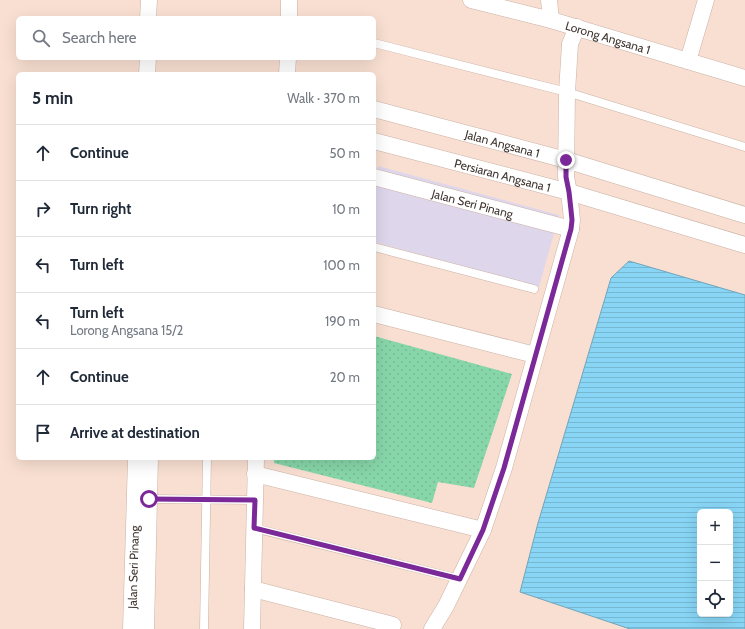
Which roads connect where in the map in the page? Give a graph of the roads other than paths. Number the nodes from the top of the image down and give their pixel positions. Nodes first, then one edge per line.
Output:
1 (149, 0) edge
2 (289, 0) edge
3 (471, 0) edge
4 (548, 0) edge
5 (706, 0) edge
6 (148, 16) edge
7 (289, 16) edge
8 (551, 20) junction
9 (577, 27) junction
10 (376, 44) edge
11 (148, 60) edge
12 (288, 60) edge
13 (688, 61) junction
14 (147, 72) edge
15 (287, 72) edge
16 (745, 78) edge
17 (567, 92) junction
18 (376, 110) edge
19 (376, 142) edge
20 (745, 147) edge
21 (566, 160) junction
22 (376, 178) edge
23 (569, 192) junction
24 (745, 215) edge
25 (571, 229) junction
26 (745, 245) edge
27 (376, 248) edge
28 (534, 289) dead end
29 (376, 315) edge
30 (535, 355) junction
31 (136, 460) edge
32 (150, 460) edge
33 (207, 460) edge
34 (256, 466) edge
35 (149, 499) junction
36 (206, 500) junction
37 (255, 500) junction
38 (254, 528) junction
39 (483, 530) junction
40 (460, 579) junction
41 (253, 589) junction
42 (393, 625) dead end
43 (131, 629) edge
44 (146, 629) edge
45 (204, 629) edge
46 (252, 629) edge
47 (432, 629) edge

1 - 6 street
2 - 7 street
3 - 8 street, Lorong Angsana 1
4 - 8 street
5 - 13 street
8 - 9 street, Lorong Angsana 1
9 - 13 street, Lorong Angsana 1
9 - 17 street
10 - 17 lane
11 - 14 street
12 - 15 street
13 - 16 street, Lorong Angsana 1
17 - 20 lane
17 - 21 street
18 - 21 street, Jalan Angsana 1
19 - 23 street, Persiaran Angsana 1
21 - 23 street
21 - 24 street, Jalan Angsana 1
22 - 25 street, Jalan Seri Pinang
23 - 25 street
23 - 26 street, Persiaran Angsana 1
25 - 30 street
27 - 28 lane
29 - 30 street
30 - 39 street
31 - 43 street, Jalan Seri Pinang
32 - 35 street, Jalan Seri Pinang
33 - 36 lane
34 - 37 street
34 - 39 street
35 - 36 lane
35 - 44 street, Jalan Seri Pinang
36 - 37 lane
36 - 45 lane
37 - 38 street
38 - 40 lane
38 - 41 street
39 - 40 street
40 - 47 street
41 - 42 street
41 - 46 street

